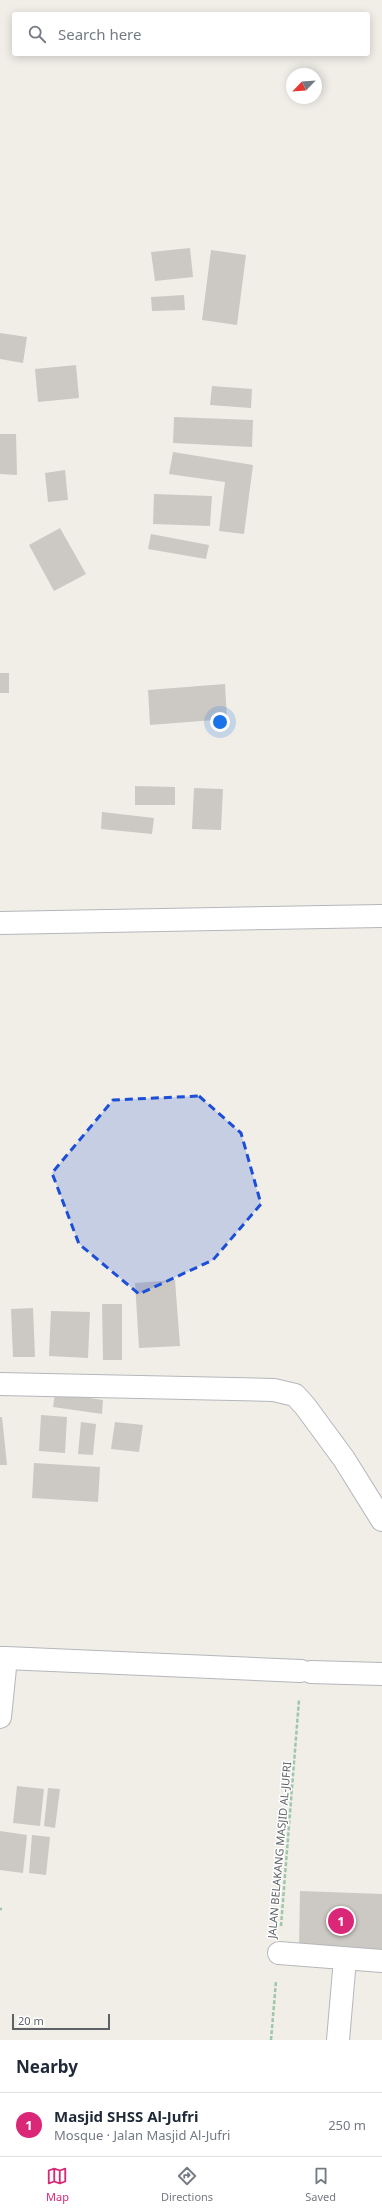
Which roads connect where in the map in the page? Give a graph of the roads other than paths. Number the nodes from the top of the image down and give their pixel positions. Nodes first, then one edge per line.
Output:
1 (382, 916) edge
2 (0, 923) edge
3 (0, 1384) edge
4 (382, 1520) edge
5 (3, 1658) edge
6 (382, 1674) edge
7 (0, 1717) edge
8 (279, 1953) road end
9 (345, 1959) junction
10 (382, 1961) edge
11 (338, 2040) edge

1 - 2 street
3 - 4 street
5 - 6 street
5 - 7 street
8 - 9 street
9 - 10 street
9 - 11 street

